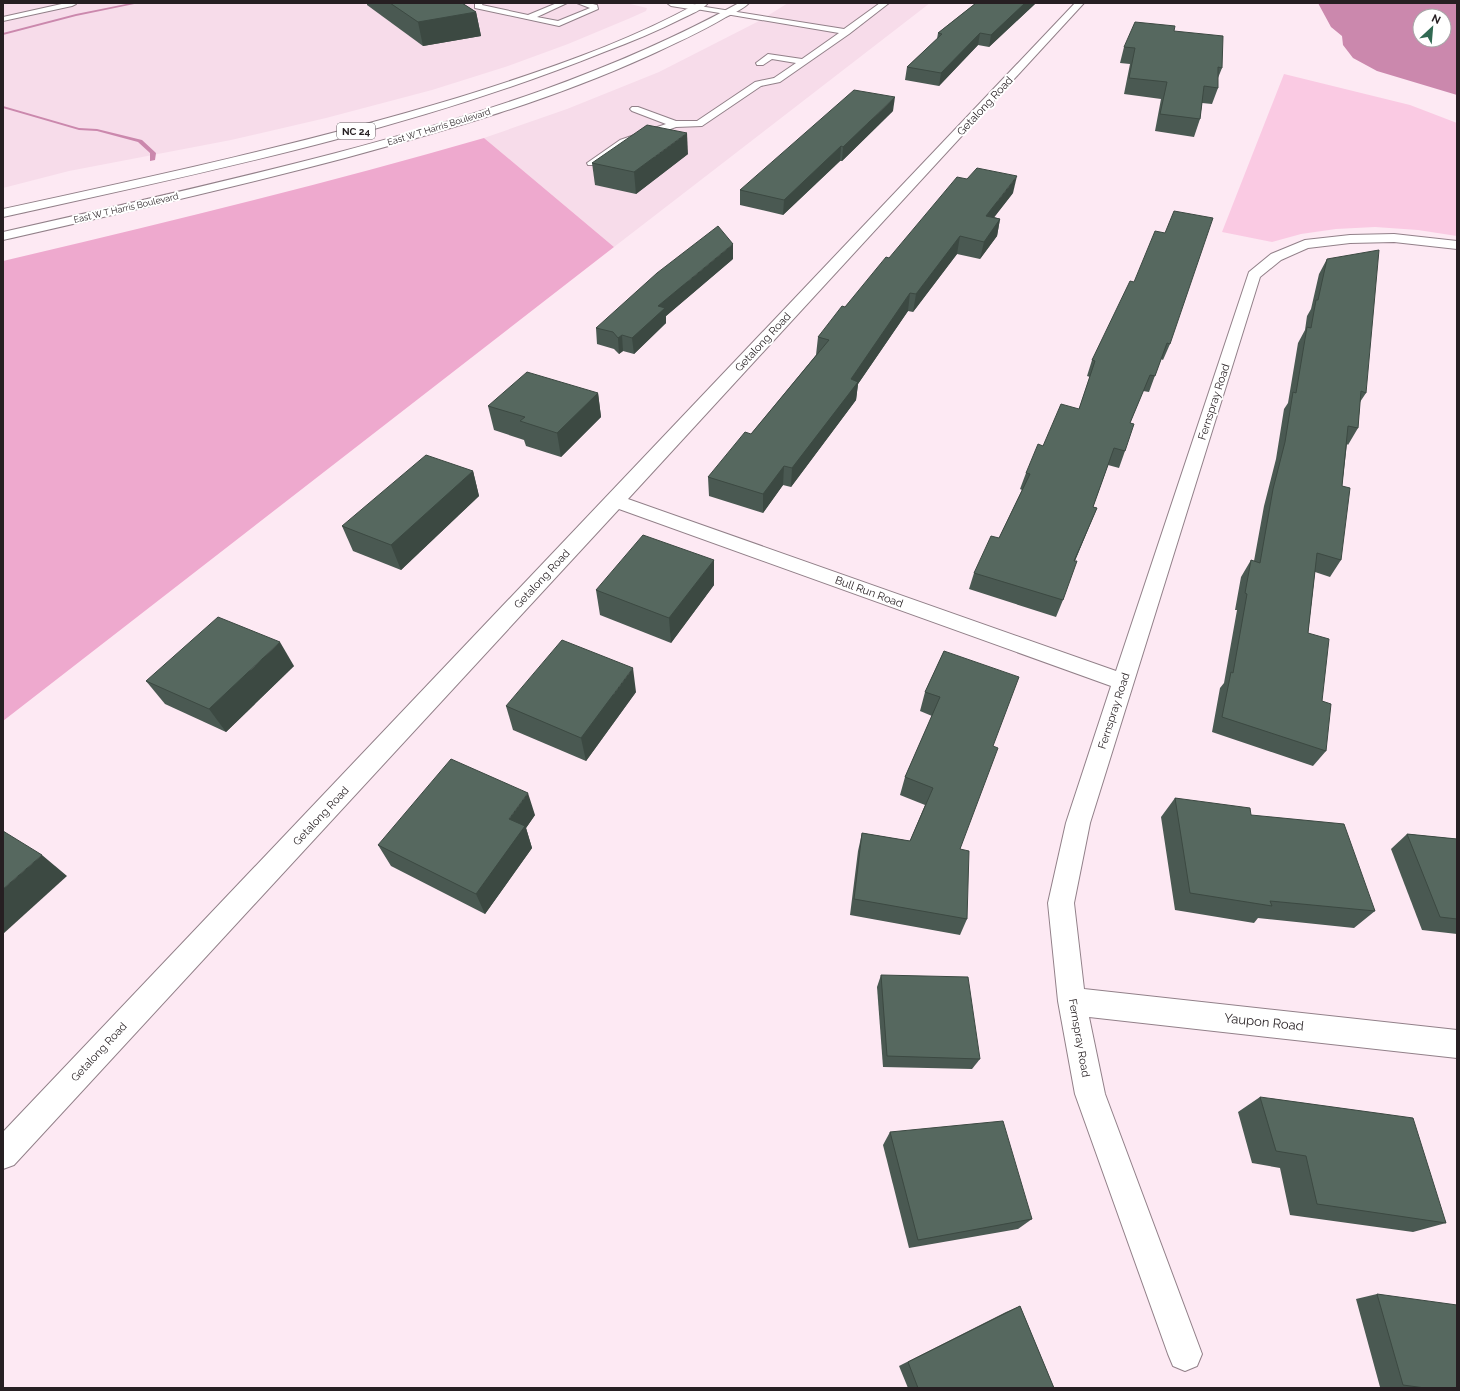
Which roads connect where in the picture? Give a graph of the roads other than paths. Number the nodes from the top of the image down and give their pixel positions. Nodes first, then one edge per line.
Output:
1 (71, 3) edge
2 (479, 3) edge
3 (563, 3) edge
4 (581, 3) edge
5 (671, 3) edge
6 (724, 3) edge
7 (745, 3) edge
8 (885, 3) edge
9 (1080, 3) edge
10 (10, 8) dead end
11 (698, 12) edge
12 (728, 13) junction
13 (24, 14) junction
14 (529, 18) junction
15 (846, 18) dead end
16 (3, 19) edge
17 (861, 20) junction
18 (846, 32) junction
19 (804, 62) junction
20 (760, 63) dead end
21 (541, 94) junction
22 (635, 109) dead end
23 (675, 124) junction
24 (592, 163) edge
25 (142, 183) junction
26 (3, 213) edge
27 (3, 221) edge
28 (3, 236) edge
29 (1457, 245) edge
30 (615, 501) junction
31 (1123, 682) junction
32 (1072, 1001) junction
33 (1457, 1044) edge
34 (3, 1154) edge
35 (1185, 1354) dead end

1 - 13 lane
2 - 14 lane
3 - 14 lane
4 - 14 lane
5 - 11 street
6 - 12 street
7 - 12 street, East W T Harris Boulevard / NC 24
8 - 17 lane
9 - 30 street, Getalong Road
10 - 13 lane
11 - 12 lane
11 - 21 street
11 - 25 street, East W T Harris Boulevard / NC 24
12 - 18 lane
12 - 21 street, East W T Harris Boulevard / NC 24
13 - 16 lane
15 - 17 lane
17 - 18 lane
18 - 19 lane
19 - 20 lane
19 - 23 lane
21 - 28 street, East W T Harris Boulevard / NC 24
22 - 23 lane
23 - 24 lane
25 - 26 street, East W T Harris Boulevard / NC 24
25 - 27 street
29 - 31 street, Fernspray Road
30 - 31 street, Bull Run Road
30 - 34 street, Getalong Road
31 - 32 street, Fernspray Road
32 - 33 street, Yaupon Road
32 - 35 street, Fernspray Road

